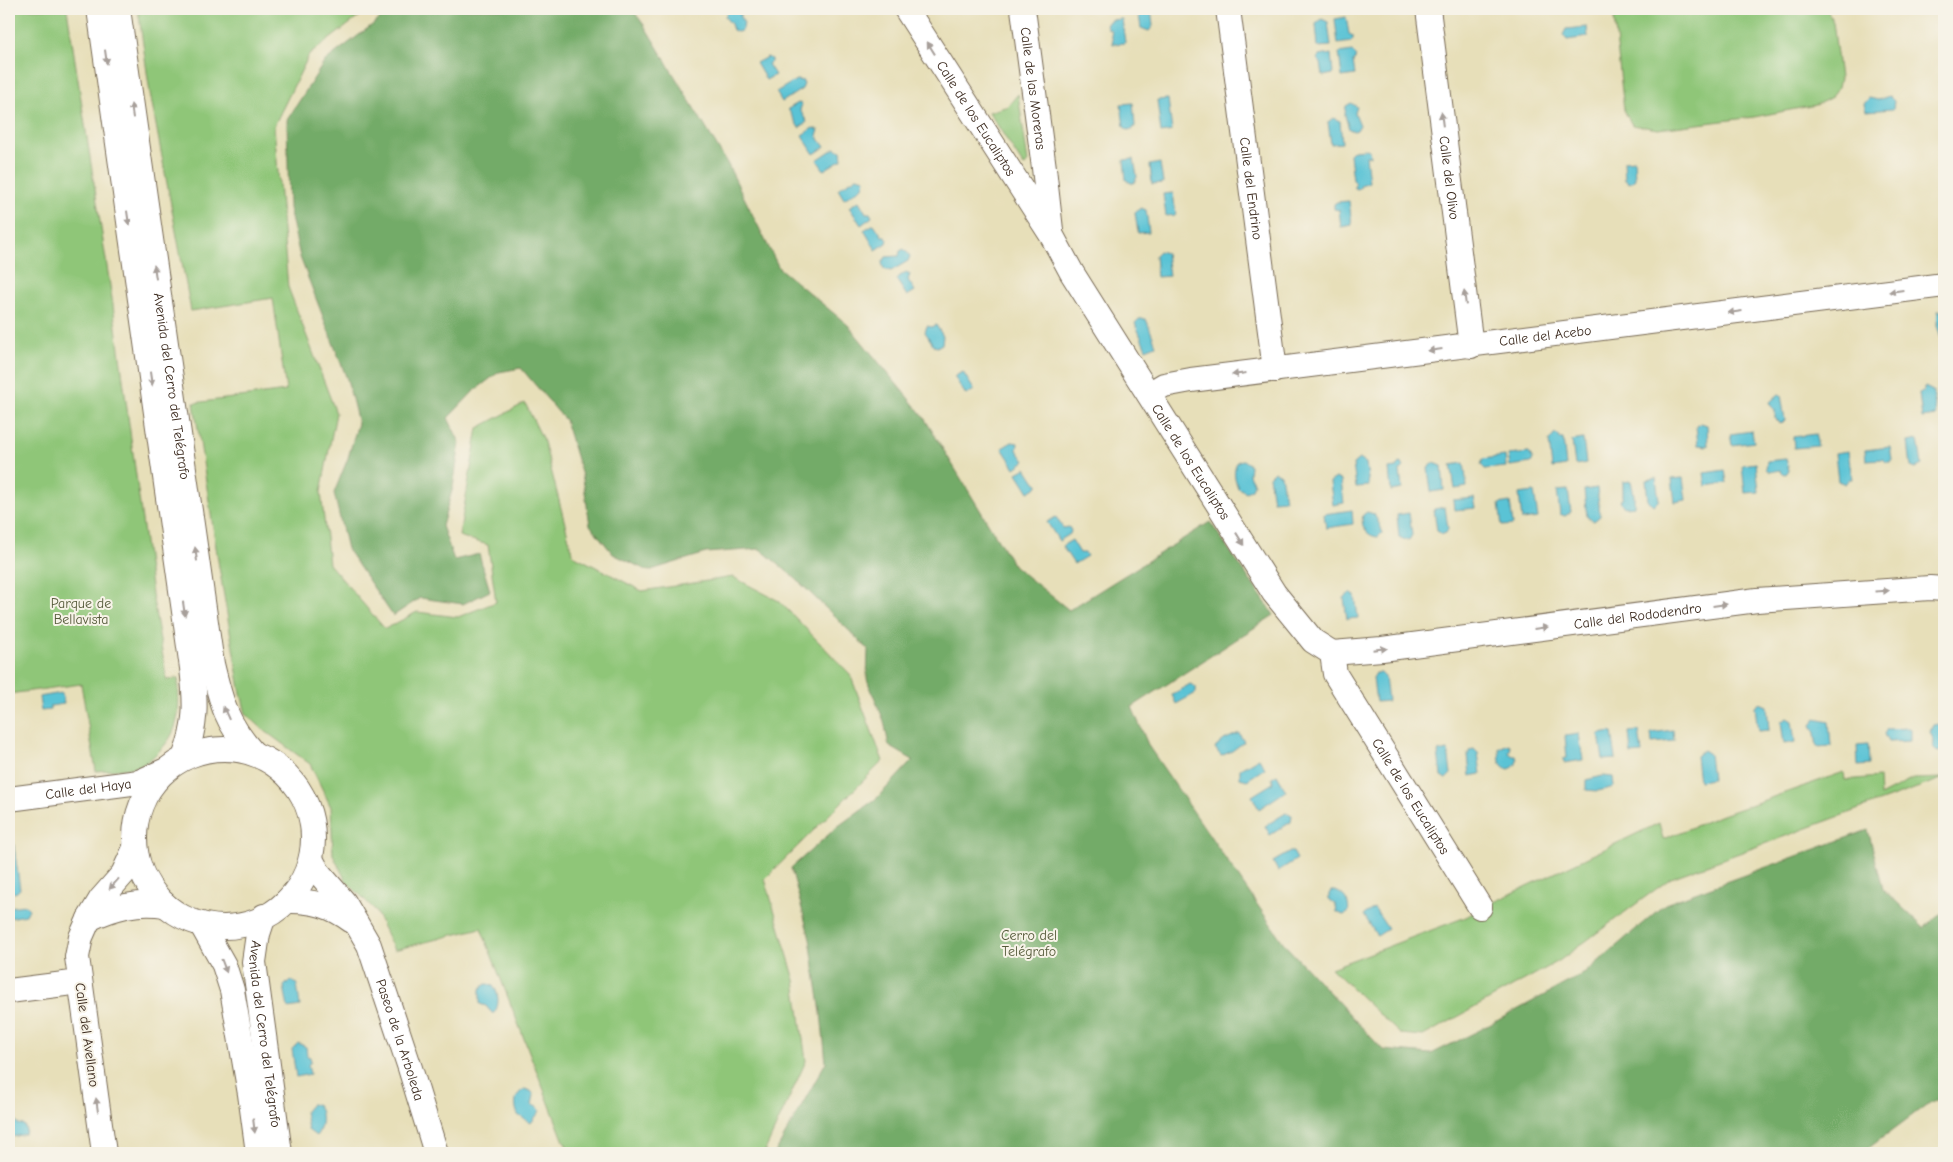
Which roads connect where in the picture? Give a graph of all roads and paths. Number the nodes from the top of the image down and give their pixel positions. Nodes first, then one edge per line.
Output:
1 (99, 9) edge
2 (118, 9) edge
3 (906, 9) edge
4 (1023, 9) edge
5 (1228, 9) edge
6 (1428, 9) edge
7 (1044, 168) junction
8 (1018, 184) junction
9 (1052, 236) junction
10 (1944, 285) edge
11 (1471, 346) junction
12 (1275, 370) junction
13 (1149, 394) junction
14 (1944, 589) edge
15 (1332, 653) junction
16 (253, 753) junction
17 (174, 764) junction
18 (9, 799) edge
19 (135, 848) junction
20 (311, 859) junction
21 (287, 901) junction
22 (165, 905) junction
23 (1480, 907) dead end
24 (264, 916) junction
25 (88, 919) junction
26 (201, 924) junction
27 (360, 927) junction
28 (80, 982) junction
29 (9, 991) edge
30 (104, 1153) edge
31 (258, 1153) edge
32 (280, 1153) edge
33 (436, 1153) edge

1 -> 17 street, Avenida del Cerro del Telégrafo
16 -> 2 street, Avenida del Cerro del Telégrafo
8 -> 3 street, Calle de los Eucaliptos
4 - 7 street, Calle de las Moreras
5 - 12 street, Calle del Endrino
11 -> 6 street, Calle del Olivo
7 - 8 street, Calle de las Moreras
7 - 9 street, Calle de las Moreras
8 - 9 street, Calle de los Eucaliptos
9 - 13 street, Calle de los Eucaliptos
10 -> 11 street, Calle del Acebo
11 -> 12 street, Calle del Acebo
12 -> 13 street, Calle del Acebo
13 -> 15 street, Calle de los Eucaliptos
15 -> 14 street, Calle del Rododendro
15 - 23 street, Calle de los Eucaliptos
16 - 17 street
16 - 20 street
17 - 18 street, Calle del Haya
17 - 19 street
19 - 22 street
19 -> 25 street, Calle del Avellano
20 - 21 street
20 - 27 street, Paseo de la Arboleda
21 - 24 street
21 - 27 street, Paseo de la Arboleda
22 - 25 street
22 - 26 street
24 - 26 street
24 - 32 street, Avenida del Cerro del Telégrafo
25 - 28 street, Calle del Avellano
26 -> 31 street, Avenida del Cerro del Telégrafo
27 - 33 street, Paseo de la Arboleda
28 - 29 street
30 -> 28 street, Calle del Avellano

